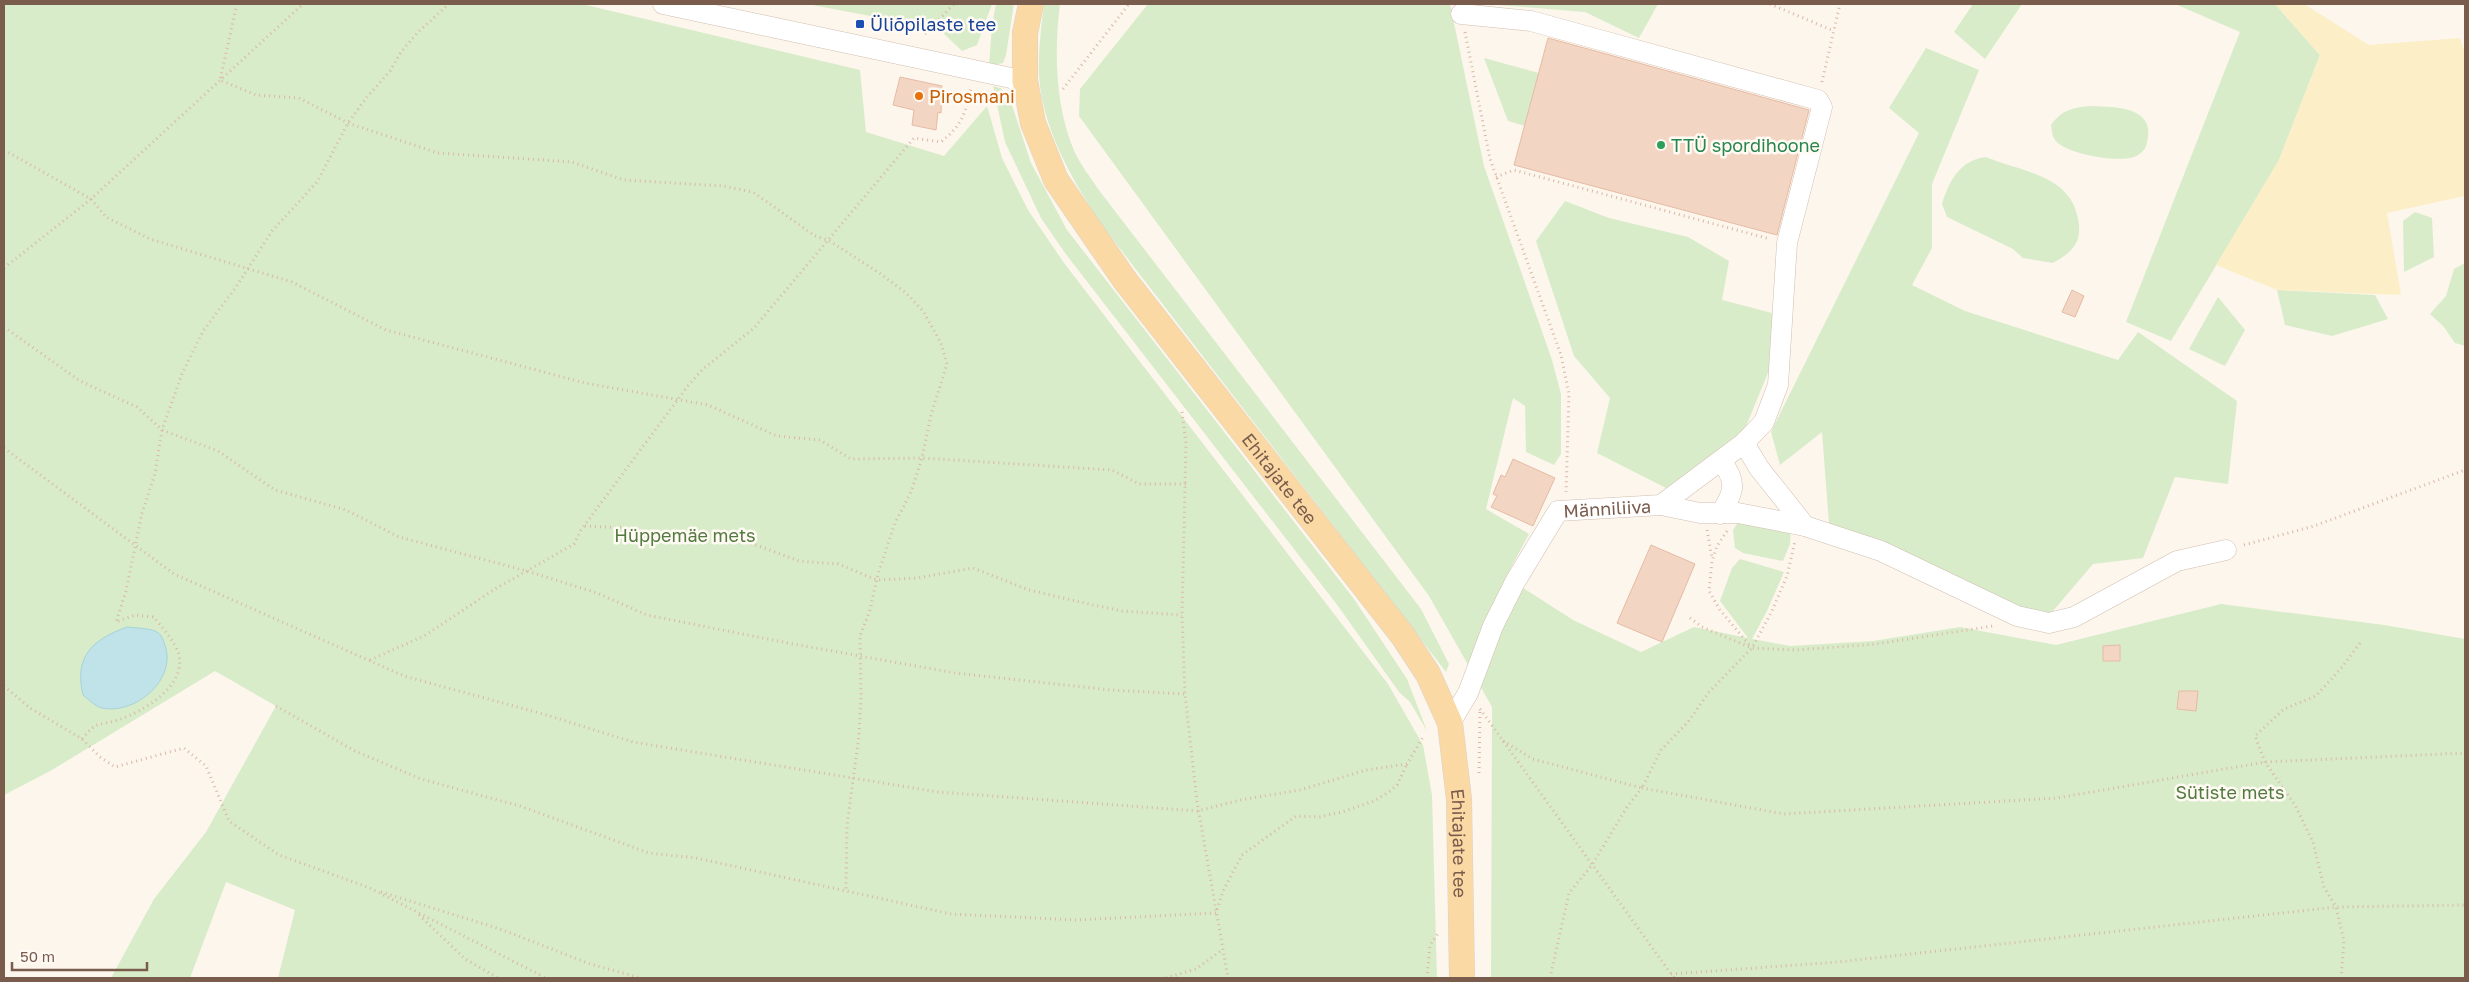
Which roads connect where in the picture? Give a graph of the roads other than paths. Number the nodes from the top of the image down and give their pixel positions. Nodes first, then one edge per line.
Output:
1 (664, 4) edge
2 (1031, 4) edge
3 (1461, 14) road end
4 (1025, 81) junction
5 (1744, 443) junction
6 (1721, 461) junction
7 (1661, 506) junction
8 (1724, 514) junction
9 (1799, 524) junction
10 (2226, 550) road end
11 (1450, 723) junction
12 (1462, 978) edge

1 - 4 street
2 - 4 main road, Ehitajate tee
3 - 5 street, Männiliiva
4 - 11 main road, Ehitajate tee
5 - 6 street, Männiliiva
5 - 9 street
6 - 7 street, Männiliiva
6 - 8 street
7 - 8 street
7 - 11 street, Männiliiva
8 - 9 street
9 - 10 street
11 - 12 main road, Ehitajate tee

